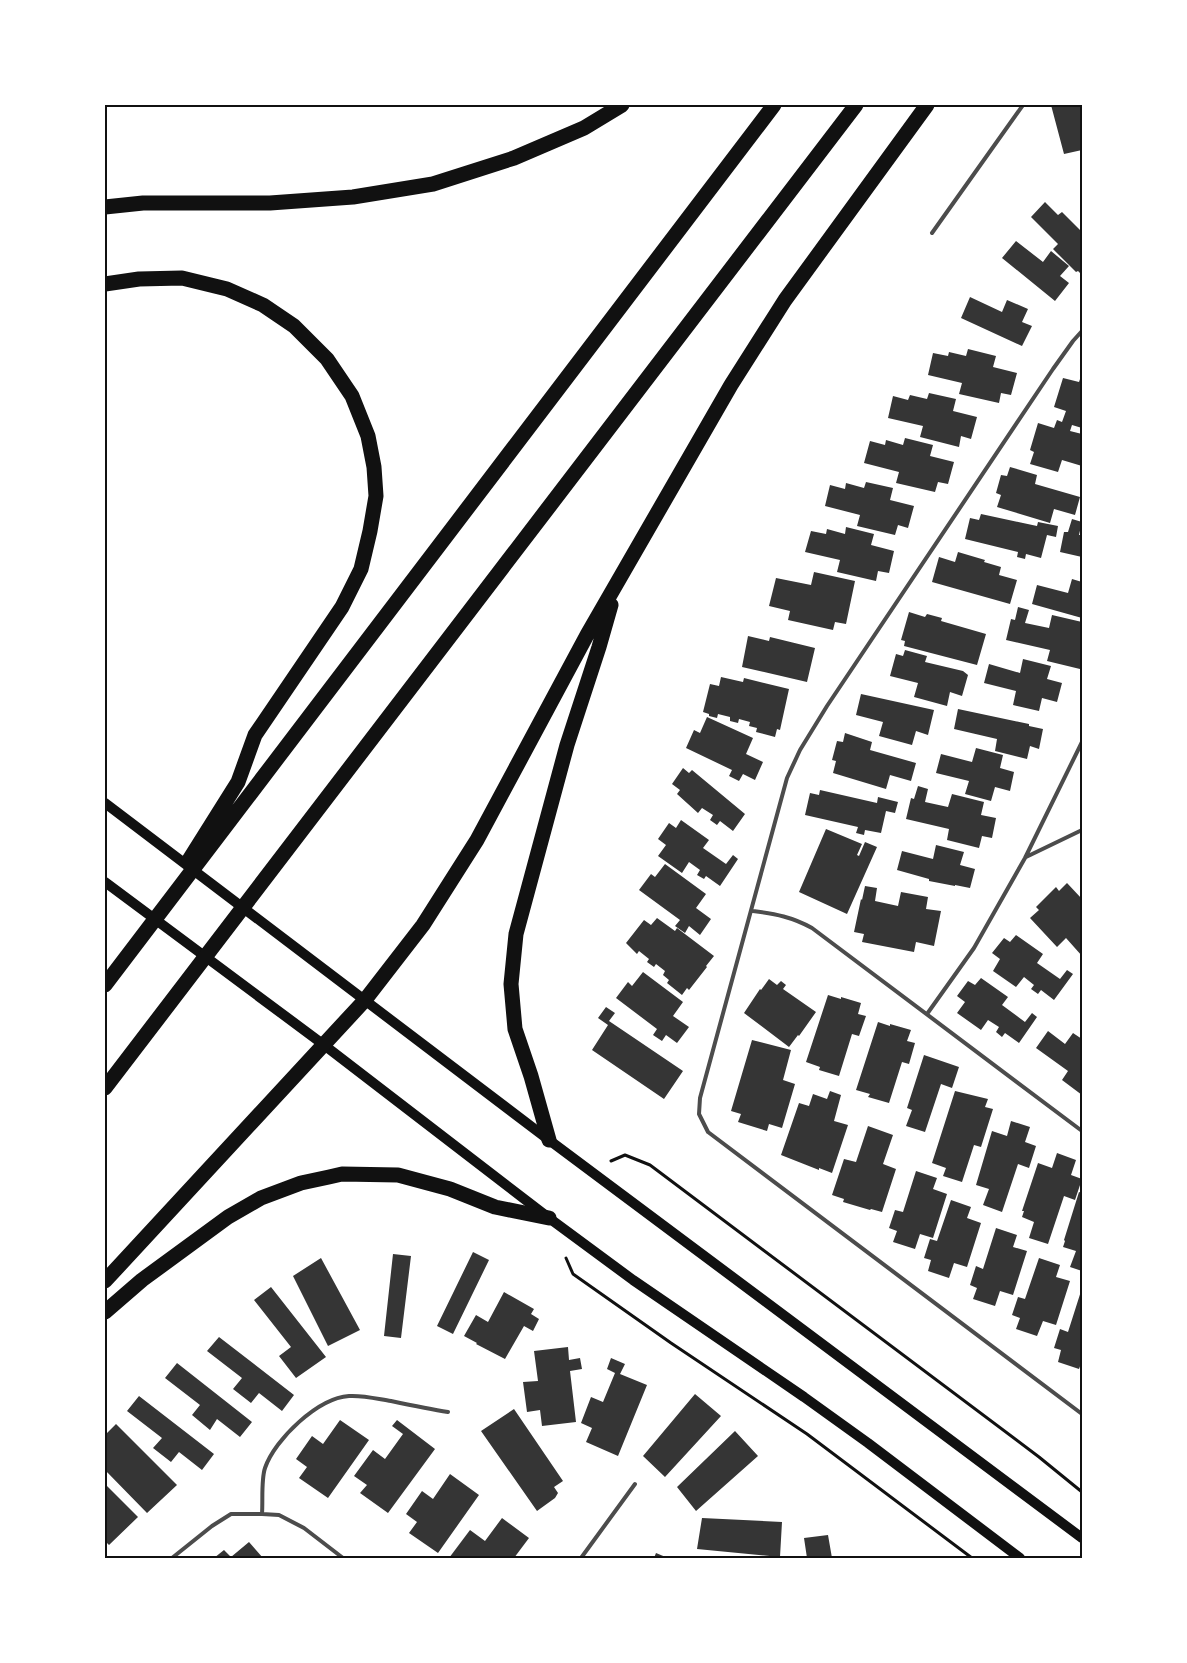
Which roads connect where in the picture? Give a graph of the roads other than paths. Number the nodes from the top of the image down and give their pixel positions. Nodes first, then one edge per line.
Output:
1 (622, 105) edge
2 (774, 105) edge
3 (856, 105) edge
4 (927, 105) edge
5 (1023, 105) edge
6 (105, 206) edge
7 (932, 233) dead end
8 (105, 284) edge
9 (1082, 331) edge
10 (617, 584) junction
11 (1082, 742) edge
12 (105, 803) edge
13 (1082, 830) edge
14 (1025, 858) junction
15 (105, 882) edge
16 (753, 910) junction
17 (136, 944) junction
18 (105, 985) edge
19 (365, 1000) junction
20 (927, 1014) junction
21 (324, 1045) junction
22 (105, 1088) edge
23 (1082, 1131) edge
24 (549, 1140) junction
25 (549, 1218) junction
26 (105, 1281) edge
27 (105, 1312) edge
28 (448, 1412) dead end
29 (1082, 1414) edge
30 (635, 1484) dead end
31 (262, 1514) junction
32 (1082, 1538) edge
33 (172, 1558) edge
34 (343, 1558) edge
35 (581, 1558) edge
36 (1020, 1558) edge

1 - 6 highway
2 - 17 highway
3 - 22 highway
4 - 10 highway
5 - 7 lane
8 - 17 highway
9 - 16 lane
10 - 19 highway
10 - 24 highway
11 - 14 lane
12 - 19 main road
13 - 14 lane
14 - 20 lane
15 - 21 main road
16 - 20 lane
16 - 29 lane
17 - 18 highway
19 - 21 highway
19 - 24 main road
20 - 23 lane
21 - 25 main road
21 - 26 highway
24 - 32 main road
25 - 27 highway
25 - 36 main road
28 - 31 lane
30 - 35 lane
31 - 33 lane
31 - 34 lane

